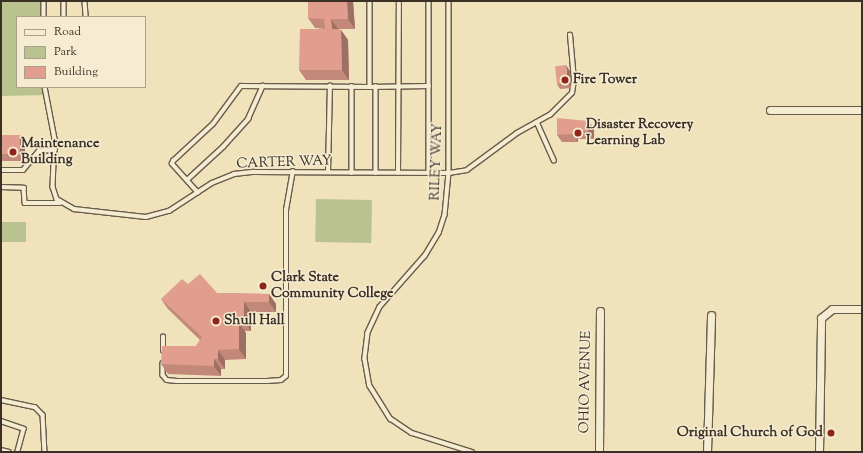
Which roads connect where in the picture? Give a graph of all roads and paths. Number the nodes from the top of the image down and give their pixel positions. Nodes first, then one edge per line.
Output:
1 (44, 1) edge
2 (64, 1) edge
3 (85, 1) edge
4 (370, 1) edge
5 (399, 1) edge
6 (429, 1) edge
7 (449, 1) edge
8 (44, 16) edge
9 (64, 16) edge
10 (86, 16) edge
11 (570, 35) dead end
12 (263, 86) junction
13 (330, 86) junction
14 (352, 86) junction
15 (370, 86) junction
16 (376, 86) junction
17 (399, 86) junction
18 (429, 86) junction
19 (45, 88) edge
20 (770, 110) dead end
21 (862, 110) edge
22 (537, 122) junction
23 (56, 150) junction
24 (554, 160) dead end
25 (1, 170) edge
26 (294, 172) junction
27 (328, 172) junction
28 (352, 173) junction
29 (376, 173) junction
30 (398, 173) junction
31 (429, 173) junction
32 (449, 173) junction
33 (187, 180) junction
34 (1, 187) edge
35 (198, 192) junction
36 (60, 203) junction
37 (862, 309) edge
38 (600, 312) dead end
39 (711, 315) dead end
40 (163, 337) dead end
41 (1, 400) edge
42 (1, 421) edge
43 (1, 450) edge
44 (9, 452) edge
45 (18, 452) edge
46 (45, 452) edge
47 (472, 452) edge
48 (599, 452) edge
49 (707, 452) edge
50 (819, 452) edge

1 - 8 lane
2 - 9 lane
3 - 10 lane
4 - 15 lane
5 - 17 lane
6 - 18 lane
7 - 32 lane, RILEY WAY
11 - 22 lane, CARTER WAY
12 - 13 lane
12 - 33 lane
12 - 33 lane
13 - 14 lane
13 - 27 lane
14 - 15 lane
14 - 28 lane
15 - 16 lane
16 - 17 lane
16 - 29 lane
17 - 18 lane
17 - 30 lane
18 - 31 lane
19 - 23 lane
20 - 21 street
22 - 24 lane
22 - 32 lane, CARTER WAY
23 - 25 lane
23 - 36 lane
26 - 27 lane, CARTER WAY
26 - 35 lane, CARTER WAY
26 - 40 lane
27 - 28 lane, CARTER WAY
28 - 29 lane, CARTER WAY
29 - 30 lane, CARTER WAY
30 - 31 lane, CARTER WAY
31 - 32 lane, CARTER WAY
32 - 47 lane, RILEY WAY
33 - 35 lane
34 - 36 lane, CARTER WAY
35 - 36 lane, CARTER WAY
37 - 50 street
38 - 48 street, OHIO AVENUE
39 - 49 street
41 - 46 lane
42 - 45 lane
43 - 44 lane

